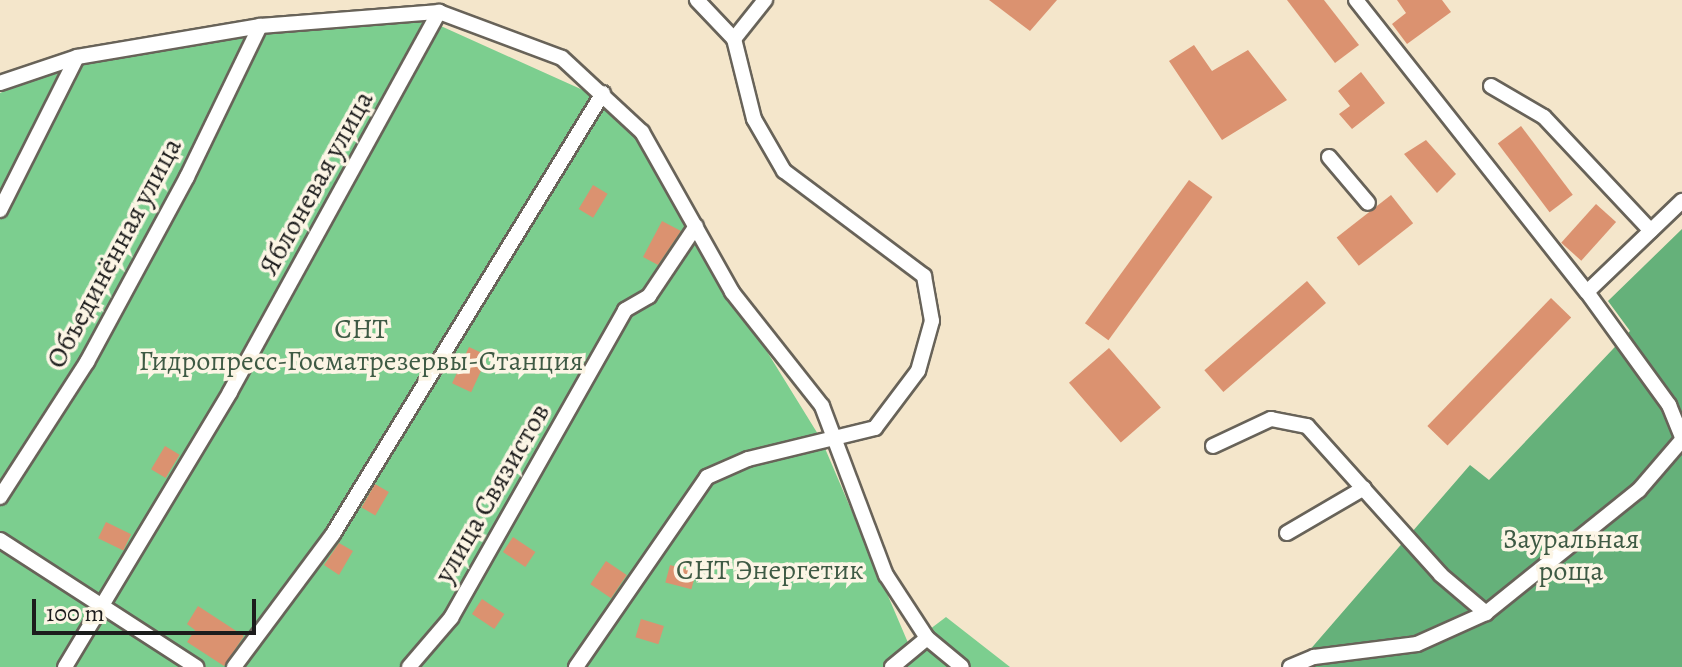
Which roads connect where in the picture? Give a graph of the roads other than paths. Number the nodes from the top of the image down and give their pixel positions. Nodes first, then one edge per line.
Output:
1 (697, 0) edge
2 (765, 0) edge
3 (1356, 0) edge
4 (439, 12) junction
5 (260, 26) junction
6 (734, 39) junction
7 (77, 57) junction
8 (0, 83) edge
9 (1491, 86) dead end
10 (603, 93) junction
11 (1329, 157) dead end
12 (1682, 201) edge
13 (1368, 203) dead end
14 (0, 210) edge
15 (696, 226) junction
16 (1651, 231) junction
17 (1587, 292) junction
18 (833, 435) junction
19 (1682, 439) edge
20 (1213, 446) dead end
21 (1364, 488) junction
22 (0, 497) edge
23 (1287, 533) dead end
24 (0, 540) edge
25 (105, 607) junction
26 (1486, 613) junction
27 (927, 638) junction
28 (65, 667) edge
29 (196, 667) edge
30 (234, 667) edge
31 (409, 667) edge
32 (576, 667) edge
33 (892, 667) edge
34 (962, 667) edge
35 (1290, 667) edge

1 - 6 street
2 - 6 street
3 - 17 street
4 - 5 street
4 - 10 street
4 - 25 street, Яблоневая улица
5 - 7 street
5 - 22 street, Объединённая улица
6 - 18 street
7 - 8 street
7 - 14 street
9 - 16 street
10 - 15 street
10 - 30 street
11 - 13 street
12 - 16 street
15 - 18 street
15 - 31 street, улица Связистов
16 - 17 street
17 - 19 street
18 - 27 street
18 - 32 street
19 - 26 street
20 - 21 street
21 - 23 street
21 - 26 street
24 - 25 street
25 - 28 street, Яблоневая улица
25 - 29 street
26 - 35 street
27 - 33 street
27 - 34 street

